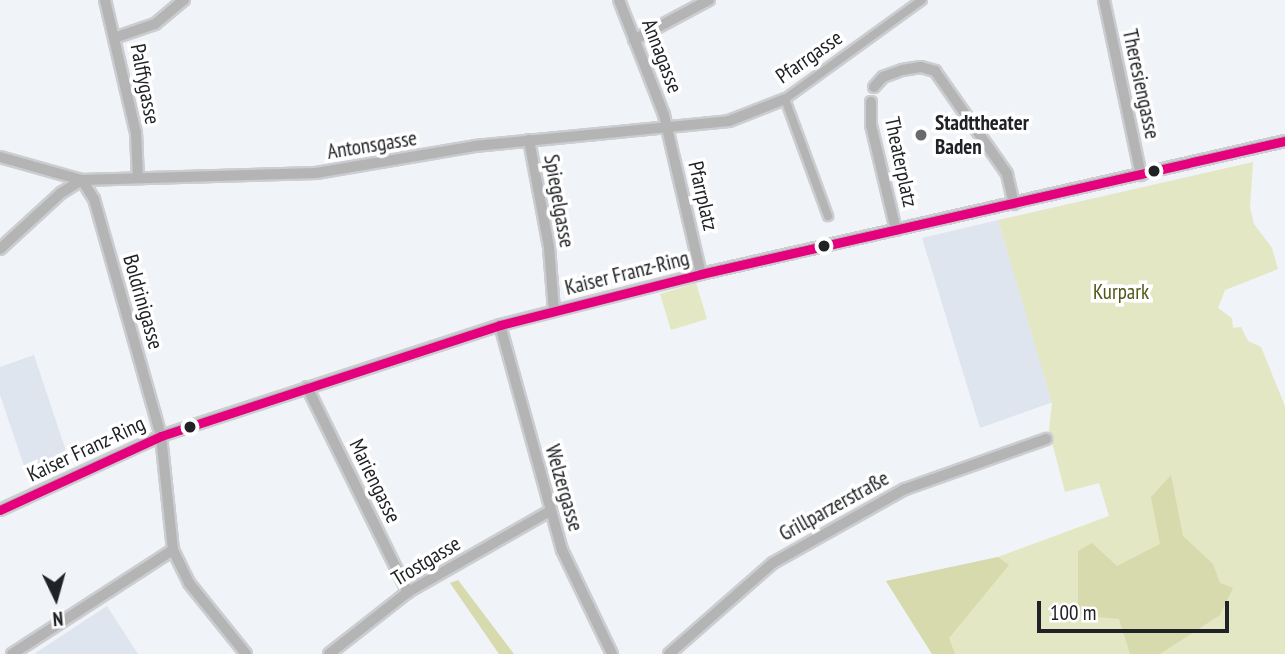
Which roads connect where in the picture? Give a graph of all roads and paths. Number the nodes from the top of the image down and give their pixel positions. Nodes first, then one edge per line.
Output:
1 (106, 0) edge
2 (184, 0) edge
3 (619, 0) edge
4 (709, 0) edge
5 (922, 0) edge
6 (1104, 0) edge
7 (117, 37) junction
8 (634, 40) junction
9 (874, 87) dead end
10 (785, 99) junction
11 (871, 102) dead end
12 (667, 126) junction
13 (529, 140) junction
14 (1285, 141) edge
15 (0, 157) edge
16 (1141, 176) junction
17 (138, 178) junction
18 (82, 180) junction
19 (1014, 204) junction
20 (828, 216) dead end
21 (896, 230) junction
22 (0, 249) edge
23 (701, 274) junction
24 (554, 311) junction
25 (500, 325) junction
26 (307, 387) junction
27 (161, 436) junction
28 (1046, 439) dead end
29 (0, 510) edge
30 (550, 511) junction
31 (173, 550) junction
32 (408, 593) junction
33 (12, 654) edge
34 (246, 654) edge
35 (329, 654) edge
36 (612, 654) edge
37 (669, 654) edge

1 - 7 street, Palffygasse
2 - 7 street
3 - 8 street, Annagasse
4 - 8 street
5 - 10 street, Pfarrgasse
6 - 16 street, Theresiengasse
7 - 17 street, Palffygasse
8 - 12 street, Annagasse
9 - 19 street
10 - 12 street, Pfarrgasse
10 - 20 street
11 - 21 street, Theaterplatz
12 - 13 street, Antonsgasse
12 - 23 street, Pfarrplatz
13 - 17 street, Antonsgasse
13 - 24 street, Spiegelgasse
14 - 16 street, Kaiser Franz-Ring
15 - 18 street, Antonsgasse
16 - 19 street, Kaiser Franz-Ring
17 - 18 street, Antonsgasse
18 - 22 street
18 - 27 street, Boldrinigasse
19 - 21 street, Kaiser Franz-Ring
21 - 23 street, Kaiser Franz-Ring
23 - 24 street, Kaiser Franz-Ring
24 - 25 street, Kaiser Franz-Ring
25 - 26 street, Kaiser Franz-Ring
25 - 30 street, Welzergasse
26 - 27 street, Kaiser Franz-Ring
26 - 32 street, Mariengasse
27 - 29 street, Kaiser Franz-Ring
27 - 31 street, Boldrinigasse
28 - 37 street, Grillparzerstraße
30 - 32 street, Trostgasse
30 - 36 street, Welzergasse
31 - 33 street
31 - 34 street, Boldrinigasse
32 - 35 street, Trostgasse

